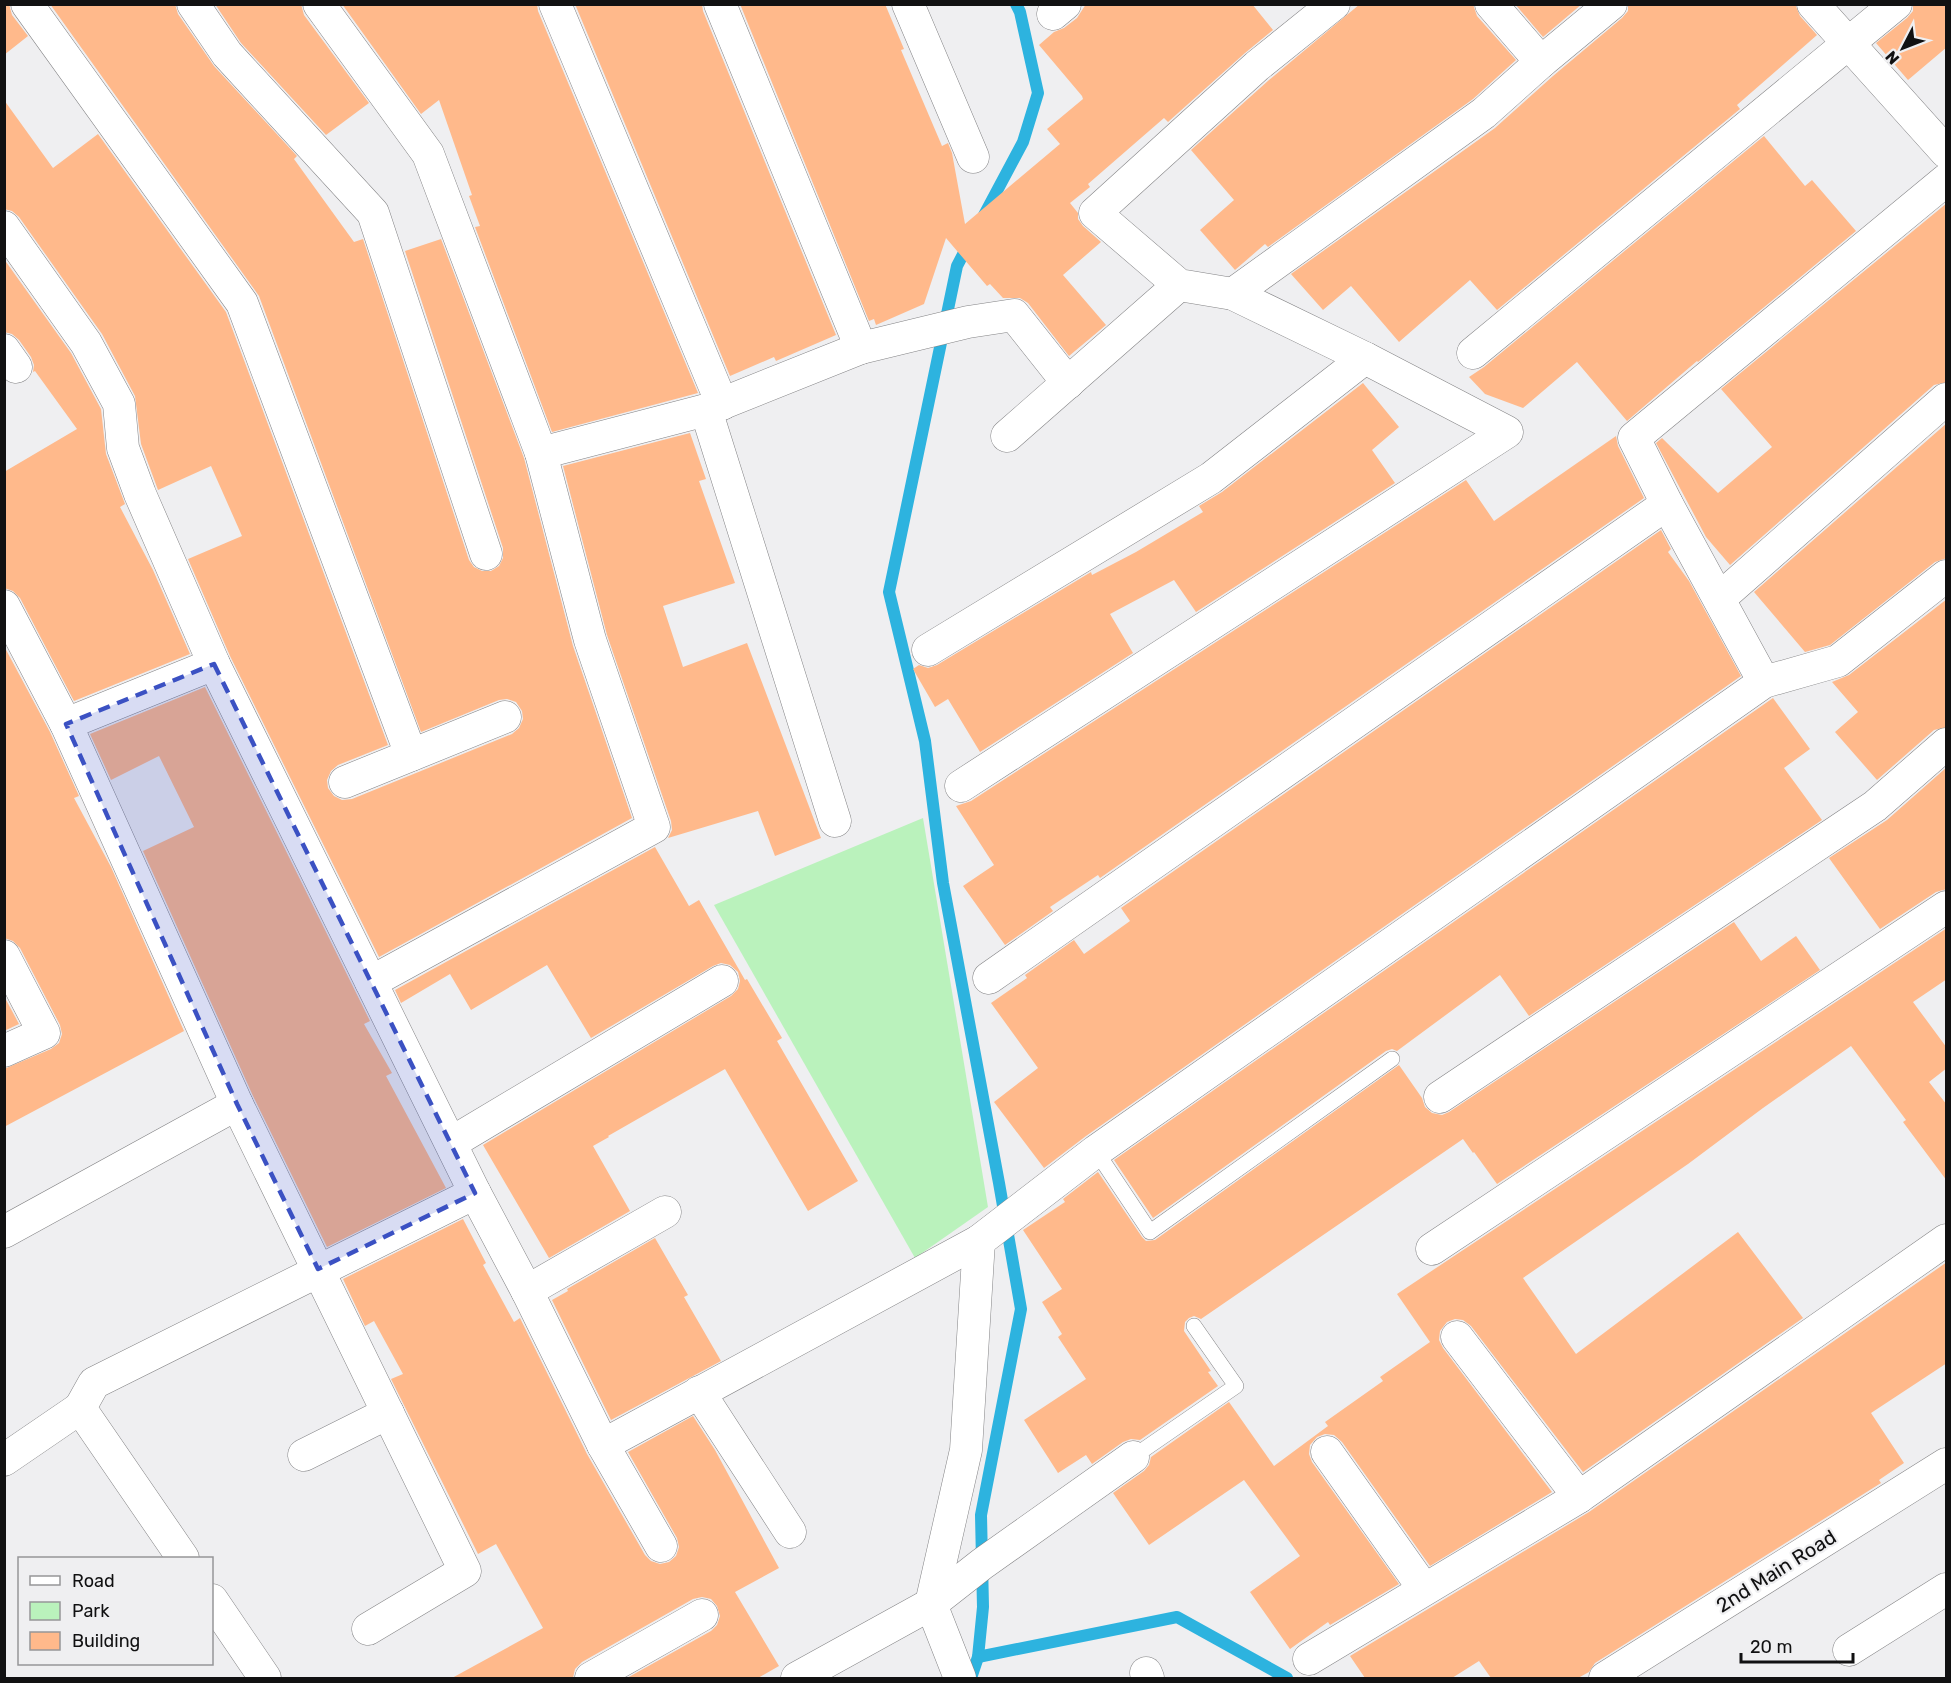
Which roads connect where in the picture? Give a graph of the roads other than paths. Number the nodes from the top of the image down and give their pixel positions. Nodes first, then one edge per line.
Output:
1 (27, 4) edge
2 (193, 4) edge
3 (319, 4) edge
4 (555, 4) edge
5 (720, 4) edge
6 (908, 4) edge
7 (1334, 4) edge
8 (1491, 4) edge
9 (1611, 4) edge
10 (1813, 4) edge
11 (1896, 4) edge
12 (1849, 43) junction
13 (1540, 62) junction
14 (1947, 152) edge
15 (973, 157) dead end
16 (1947, 180) edge
17 (4, 227) edge
18 (1179, 285) junction
19 (1233, 294) junction
20 (861, 348) junction
21 (1473, 353) dead end
22 (1365, 358) junction
23 (1068, 383) junction
24 (1947, 399) edge
25 (714, 407) junction
26 (1007, 436) dead end
27 (541, 453) junction
28 (1667, 504) junction
29 (486, 554) dead end
30 (1947, 576) edge
31 (1720, 598) junction
32 (4, 606) edge
33 (928, 650) dead end
34 (214, 664) junction
35 (1764, 682) junction
36 (505, 717) dead end
37 (66, 724) junction
38 (1947, 744) edge
39 (411, 755) junction
40 (345, 782) dead end
41 (961, 786) dead end
42 (835, 821) dead end
43 (1947, 907) edge
44 (4, 956) edge
45 (989, 978) dead end
46 (723, 981) dead end
47 (370, 982) junction
48 (4, 1052) edge
49 (1392, 1059) dead end
50 (1440, 1097) dead end
51 (237, 1104) junction
52 (451, 1143) junction
53 (1096, 1151) junction
54 (475, 1193) junction
55 (665, 1212) dead end
56 (996, 1228) junction
57 (4, 1232) edge
58 (1947, 1240) edge
59 (1432, 1249) dead end
60 (318, 1269) junction
61 (527, 1291) junction
62 (1194, 1326) dead end
63 (1457, 1338) dead end
64 (699, 1392) junction
65 (80, 1408) junction
66 (388, 1413) junction
67 (603, 1445) junction
68 (1327, 1452) dead end
69 (304, 1455) dead end
70 (1132, 1457) joint
71 (4, 1460) edge
72 (1947, 1464) edge
73 (1579, 1497) junction
74 (790, 1532) dead end
75 (661, 1546) dead end
76 (182, 1557) edge
77 (1424, 1589) junction
78 (1947, 1589) edge
79 (213, 1601) edge
80 (931, 1604) junction
81 (702, 1615) dead end
82 (368, 1629) dead end
83 (1849, 1650) dead end
84 (1309, 1659) dead end
85 (265, 1678) edge
86 (591, 1678) edge
87 (797, 1678) edge
88 (960, 1678) edge
89 (1605, 1678) edge

1 - 39 street
2 - 29 street
3 - 27 street
4 - 25 street
5 - 20 street
6 - 15 street
7 - 18 street
8 - 13 street
9 - 13 street
10 - 12 street
11 - 12 street
12 - 14 street
12 - 21 street
13 - 19 street
16 - 28 street
17 - 34 street
18 - 19 street
18 - 23 street
19 - 22 street
20 - 23 street
20 - 25 street
22 - 33 street
22 - 41 street
23 - 26 street
24 - 31 street
25 - 27 street
25 - 42 street
27 - 47 street
28 - 31 street
28 - 45 street
30 - 35 street
31 - 35 street
32 - 37 street
34 - 37 street
34 - 47 street
35 - 53 street
36 - 39 street
37 - 51 street
38 - 50 street
39 - 40 street
43 - 59 street
44 - 48 street
46 - 52 street
47 - 52 street
49 - 53 lane
51 - 57 street
51 - 60 street
52 - 54 street
53 - 56 street
54 - 60 street
54 - 61 street
55 - 61 street
56 - 64 street
56 - 80 street
58 - 73 street
60 - 65 street
60 - 66 street
61 - 67 street
62 - 70 lane
63 - 73 street
64 - 67 street
64 - 74 street
65 - 71 street
65 - 76 street
66 - 69 street
66 - 82 street
67 - 75 street
68 - 77 street
70 - 80 street
72 - 89 street, 2nd Main Road
73 - 77 street
77 - 84 street
78 - 83 street
79 - 85 street
80 - 87 street
80 - 88 street
81 - 86 street

